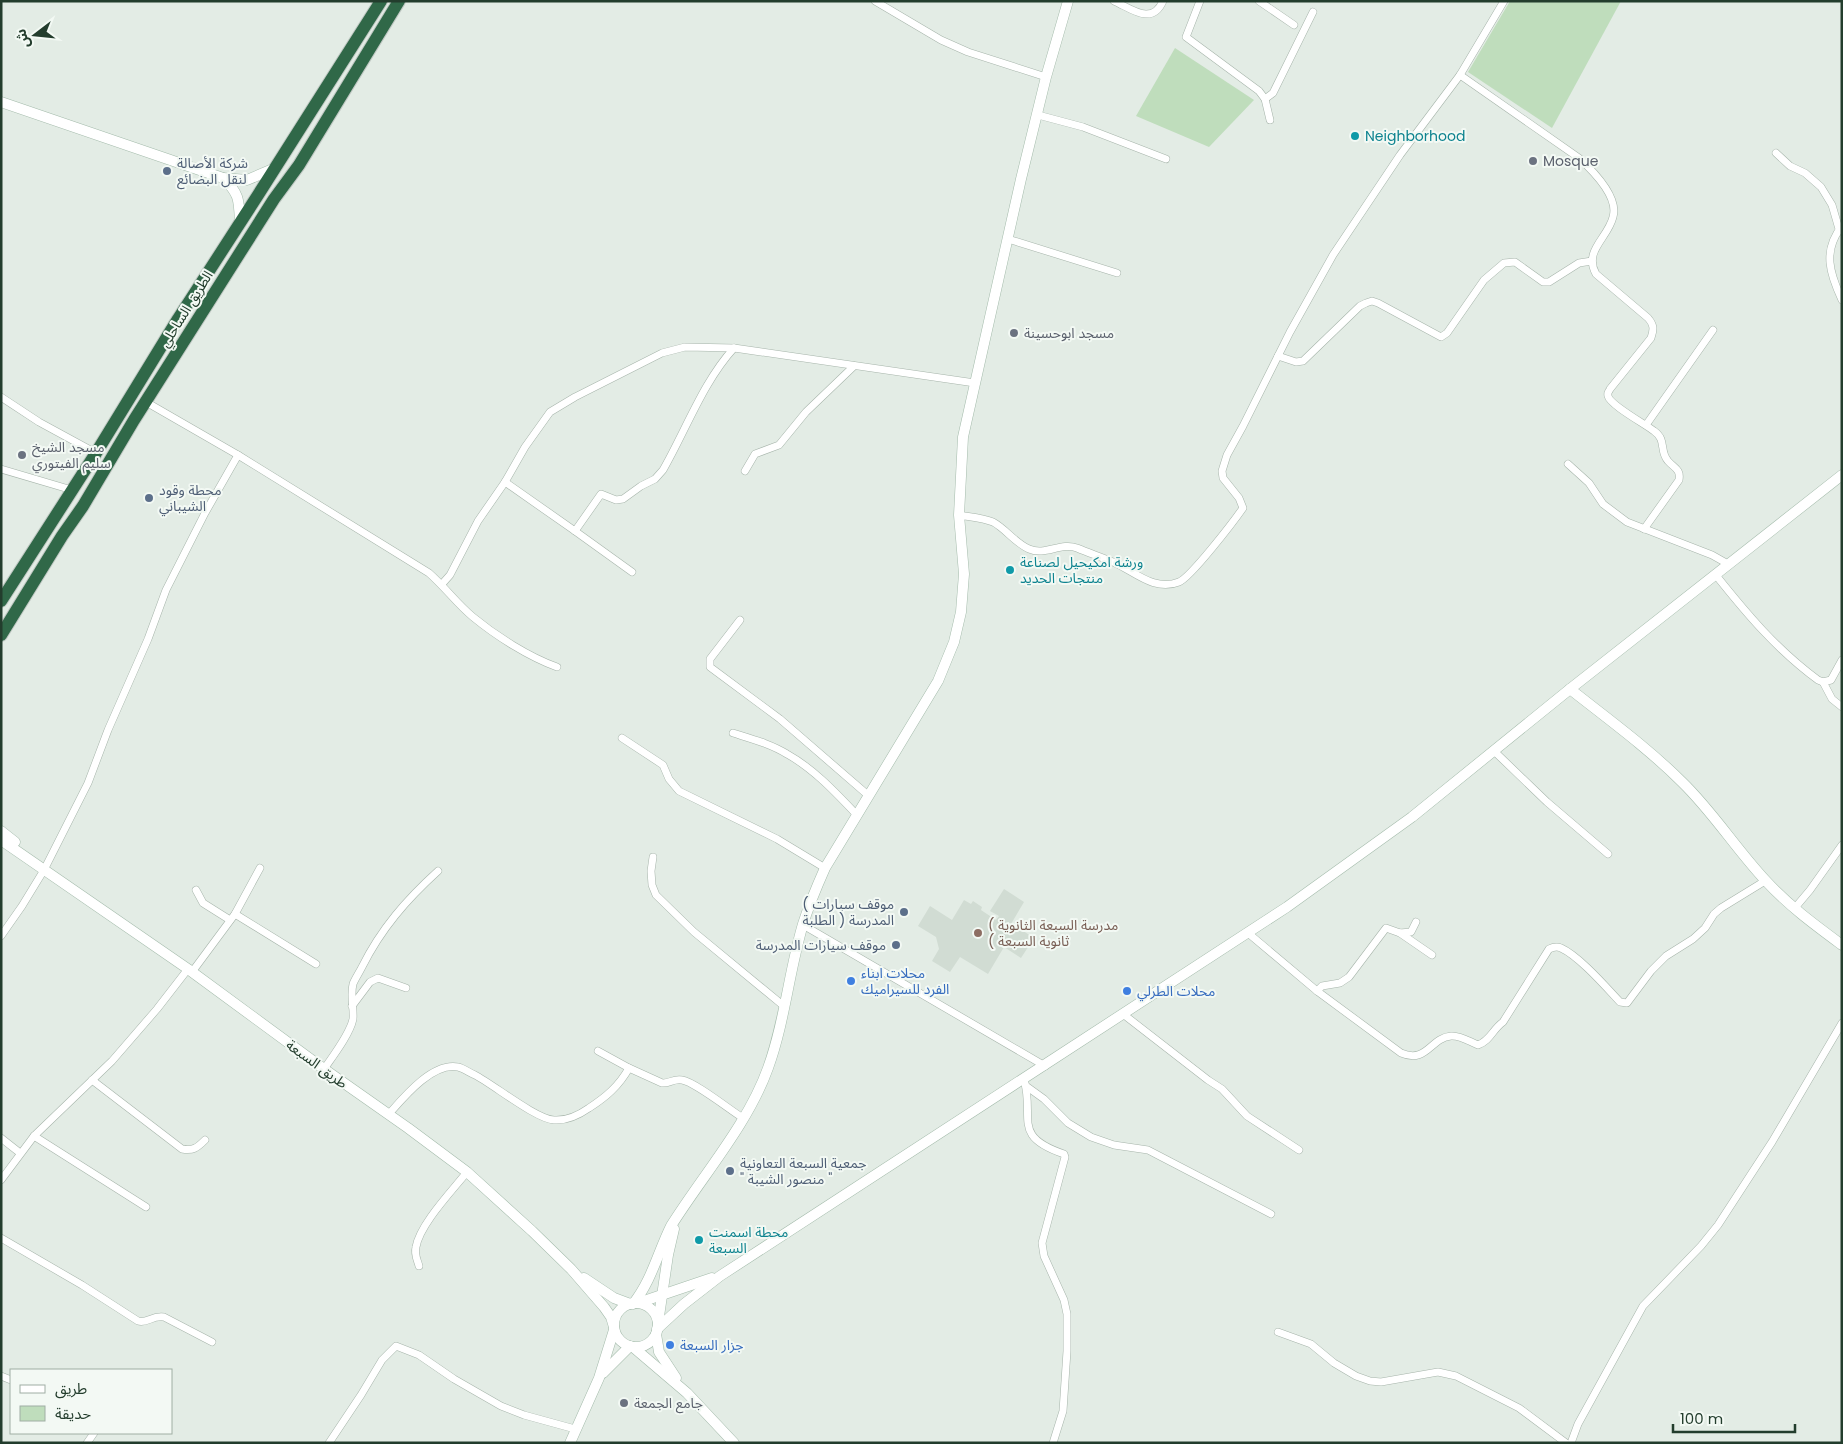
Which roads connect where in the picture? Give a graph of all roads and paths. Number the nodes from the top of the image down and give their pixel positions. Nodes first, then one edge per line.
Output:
1 (381, 1) edge
2 (399, 1) edge
3 (875, 1) edge
4 (1068, 1) edge
5 (1114, 1) edge
6 (1163, 1) edge
7 (1200, 1) edge
8 (1259, 1) edge
9 (1504, 1) edge
10 (1313, 12) dead end
11 (1294, 25) dead end
12 (1460, 75) junction
13 (1046, 76) junction
14 (1265, 99) junction
15 (1, 102) edge
16 (1038, 116) junction
17 (1270, 120) dead end
18 (1776, 153) dead end
19 (1166, 159) dead end
20 (275, 168) junction
21 (223, 178) junction
22 (240, 224) junction
23 (1841, 228) edge
24 (1008, 239) junction
25 (1592, 261) junction
26 (1117, 273) dead end
27 (1842, 300) edge
28 (178, 319) junction
29 (192, 327) junction
30 (1713, 330) dead end
31 (734, 348) junction
32 (1278, 356) junction
33 (854, 366) junction
34 (975, 383) junction
35 (1, 397) edge
36 (146, 402) junction
37 (1646, 425) junction
38 (96, 452) junction
39 (238, 455) junction
40 (1568, 464) dead end
41 (1, 470) edge
42 (746, 471) dead end
43 (1842, 475) edge
44 (505, 482) junction
45 (72, 490) junction
46 (959, 515) junction
47 (1644, 529) junction
48 (575, 530) junction
49 (1728, 564) junction
50 (632, 572) dead end
51 (1715, 574) junction
52 (442, 584) junction
53 (1, 601) edge
54 (740, 620) dead end
55 (1, 635) edge
56 (1842, 660) edge
57 (557, 667) dead end
58 (1823, 682) junction
59 (1570, 689) junction
60 (1842, 707) edge
61 (733, 732) dead end
62 (622, 738) dead end
63 (1494, 751) junction
64 (870, 796) junction
65 (857, 815) junction
66 (1, 831) edge
67 (1, 840) edge
68 (1842, 846) edge
69 (1608, 854) dead end
70 (653, 856) dead end
71 (260, 868) dead end
72 (825, 868) junction
73 (47, 870) junction
74 (438, 871) dead end
75 (1765, 881) junction
76 (196, 890) dead end
77 (1794, 909) junction
78 (232, 917) junction
79 (1416, 922) dead end
80 (803, 925) junction
81 (1248, 933) junction
82 (1400, 933) junction
83 (1, 936) edge
84 (1842, 945) edge
85 (1432, 955) dead end
86 (316, 964) dead end
87 (190, 971) junction
88 (406, 988) dead end
89 (1317, 991) junction
90 (352, 1006) junction
91 (785, 1007) junction
92 (1123, 1014) junction
93 (1842, 1023) edge
94 (598, 1051) dead end
95 (1045, 1066) junction
96 (629, 1068) junction
97 (324, 1069) junction
98 (92, 1080) junction
99 (1025, 1082) junction
100 (388, 1114) junction
101 (743, 1118) junction
102 (34, 1136) junction
103 (1, 1138) edge
104 (204, 1140) dead end
105 (1299, 1150) dead end
106 (20, 1153) junction
107 (467, 1172) junction
108 (1, 1180) edge
109 (146, 1207) dead end
110 (1271, 1214) dead end
111 (678, 1216) junction
112 (1, 1238) edge
113 (419, 1266) dead end
114 (571, 1269) junction
115 (720, 1276) junction
116 (662, 1295) junction
117 (634, 1304) junction
118 (614, 1328) junction
119 (657, 1330) junction
120 (1278, 1332) dead end
121 (212, 1342) dead end
122 (632, 1347) junction
123 (599, 1378) junction
124 (687, 1394) junction
125 (575, 1429) junction
126 (329, 1443) edge
127 (570, 1443) edge
128 (734, 1443) edge
129 (1053, 1443) edge
130 (1566, 1443) edge
131 (1571, 1443) edge

1 - 20 highway, الطريق الساحلي
2 - 29 highway, الطريق الساحلي
3 - 13 street
4 - 13 street
5 - 6 street
7 - 14 street
8 - 11 street
9 - 12 street
10 - 14 street
12 - 25 street
12 - 32 street
13 - 16 street
14 - 17 street
15 - 21 street
16 - 19 street
16 - 24 street
18 - 23 street
20 - 21 street
20 - 22 highway, الطريق الساحلي
21 - 22 street
22 - 28 highway, الطريق الساحلي
23 - 27 street
24 - 26 street
24 - 34 street
25 - 32 street
25 - 37 street
28 - 29 highway
28 - 38 highway, الطريق الساحلي
29 - 36 highway, الطريق الساحلي
30 - 37 street
31 - 33 street
31 - 44 street
31 - 48 street
32 - 46 street
33 - 34 street
33 - 42 street
34 - 46 street
35 - 38 street
36 - 39 street
36 - 55 highway, الطريق الساحلي
37 - 47 street
38 - 45 highway, الطريق الساحلي
39 - 52 street
39 - 73 street
40 - 47 street
41 - 45 street
43 - 49 street
44 - 48 street
44 - 52 street
45 - 53 highway, الطريق الساحلي
46 - 64 street
47 - 49 street
48 - 50 street
49 - 51 street
51 - 58 street
51 - 59 street
52 - 57 street
54 - 64 street
56 - 58 street
58 - 60 street
59 - 63 street
59 - 75 street
61 - 65 street
62 - 72 street
63 - 69 street
63 - 81 street
64 - 65 street
65 - 72 street
66 - 73 street
67 - 73 street
68 - 77 street
70 - 91 street
71 - 78 street
72 - 80 street
73 - 83 street
73 - 87 street, طريق السبعة
74 - 90 street
75 - 77 street
75 - 89 street
76 - 78 street
77 - 84 street
78 - 86 street
78 - 87 street
79 - 82 street
80 - 91 street
80 - 95 street
81 - 89 street
81 - 92 street
82 - 85 street
82 - 89 street
87 - 97 street, طريق السبعة
87 - 98 street
88 - 90 street
90 - 97 street
91 - 101 street
92 - 95 street
92 - 105 street
93 - 131 street
94 - 96 street
95 - 99 street
96 - 100 street
96 - 101 street
97 - 100 street, طريق السبعة
98 - 102 street
98 - 104 street
99 - 110 street
99 - 115 street
99 - 129 street
100 - 107 street, طريق السبعة
101 - 111 street
102 - 106 street
102 - 109 street
103 - 106 street
106 - 108 street
107 - 113 street
107 - 114 street, طريق السبعة
111 - 116 street
111 - 117 street
112 - 121 street
114 - 117 street
114 - 118 street
115 - 116 street
115 - 119 street
116 - 117 street
116 - 119 street
117 - 118 street
117 - 119 street
118 - 122 street
118 - 123 street
119 - 122 street
119 - 124 street
120 - 130 street
122 - 123 street
122 - 124 street
123 - 125 street
124 - 128 street
125 - 126 street
125 - 127 street

